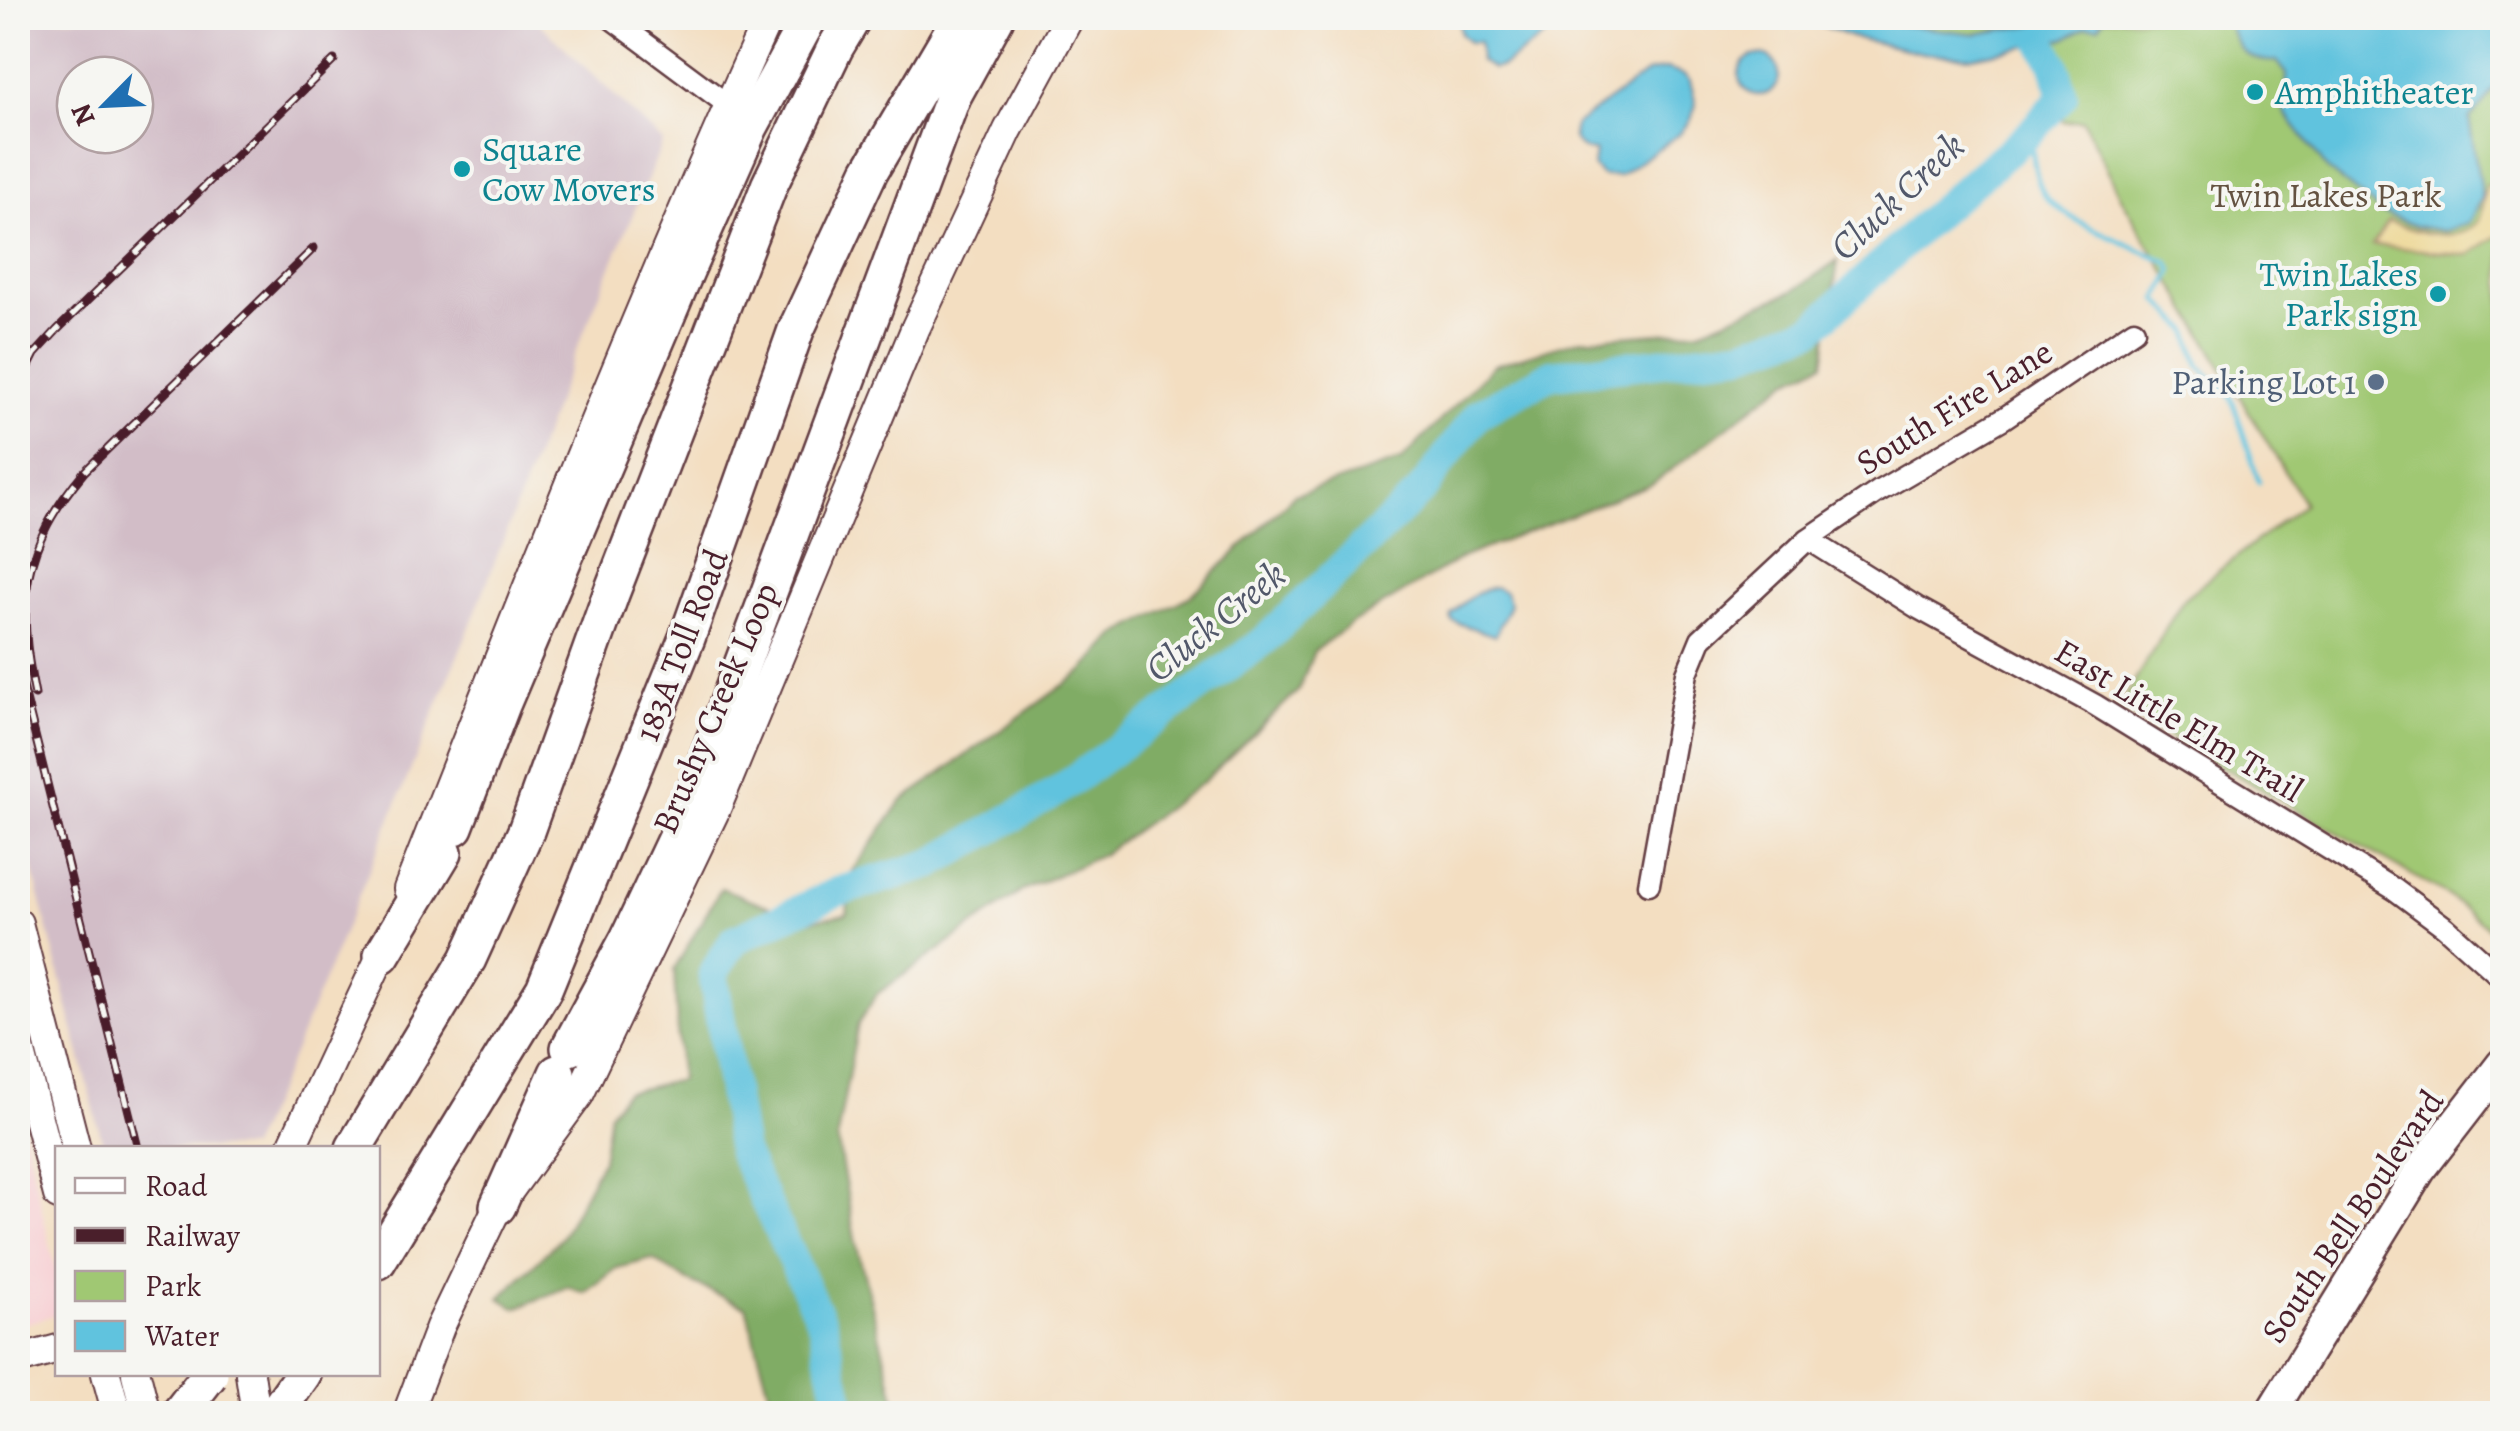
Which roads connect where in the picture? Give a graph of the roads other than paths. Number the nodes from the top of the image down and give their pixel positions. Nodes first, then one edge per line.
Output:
1 (611, 18) edge
2 (768, 18) edge
3 (809, 18) edge
4 (853, 18) edge
5 (960, 18) edge
6 (996, 18) edge
7 (1069, 18) edge
8 (728, 105) junction
9 (2134, 330) dead end
10 (1808, 539) junction
11 (1650, 884) dead end
12 (18, 923) edge
13 (382, 955) junction
14 (2502, 978) edge
15 (18, 990) edge
16 (18, 1041) edge
17 (2502, 1064) edge
18 (56, 1071) junction
19 (75, 1146) edge
20 (292, 1146) edge
21 (355, 1146) edge
22 (55, 1183) edge
23 (498, 1206) junction
24 (380, 1257) edge
25 (55, 1350) edge
26 (18, 1360) edge
27 (107, 1376) edge
28 (122, 1376) edge
29 (136, 1376) edge
30 (208, 1376) edge
31 (250, 1376) edge
32 (302, 1376) edge
33 (117, 1414) edge
34 (132, 1414) edge
35 (146, 1414) edge
36 (180, 1414) edge
37 (256, 1414) edge
38 (276, 1414) edge
39 (407, 1414) edge
40 (2270, 1414) edge

1 - 8 street
2 - 8 main road
3 - 13 highway
4 - 21 highway
5 - 24 highway, 183A Toll Road
6 - 23 highway
7 - 23 main road, Brushy Creek Loop
8 - 13 main road
9 - 10 street, South Fire Lane
10 - 11 street, South Fire Lane
10 - 14 street, East Little Elm Trail
12 - 18 main road
13 - 20 main road
15 - 18 main road
16 - 22 main road
17 - 40 main road, South Bell Boulevard
18 - 19 main road
23 - 39 main road, Brushy Creek Loop
25 - 26 main road
27 - 33 main road
28 - 34 main road
29 - 35 main road
30 - 36 highway, bridge
31 - 37 main road
32 - 38 highway

